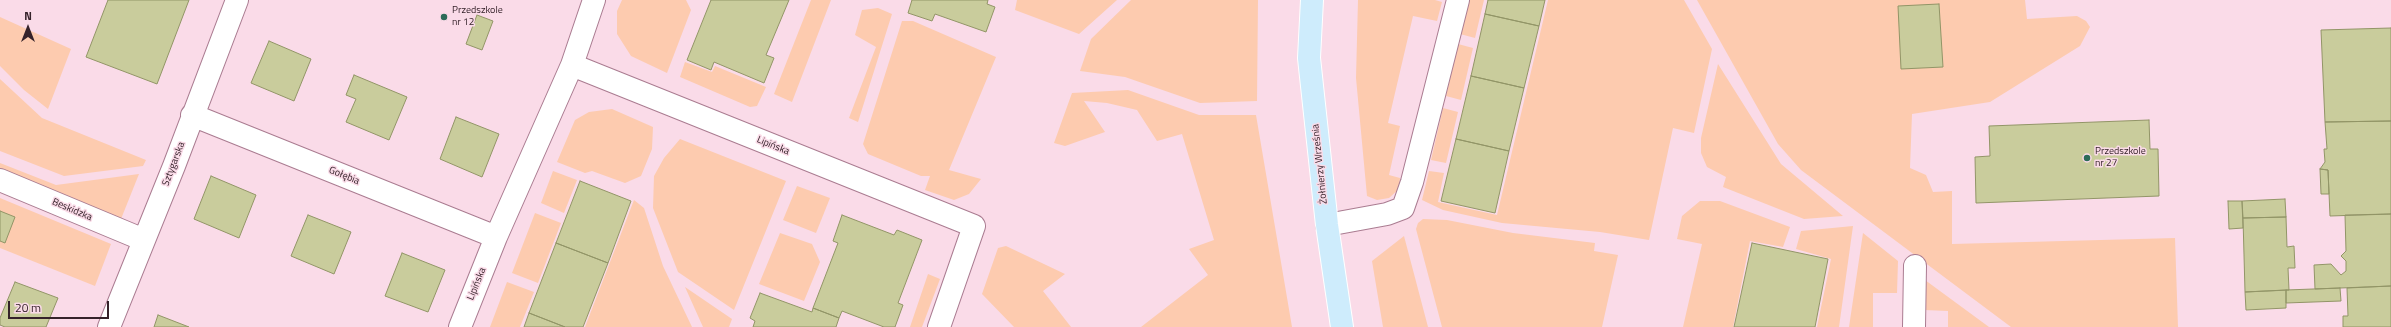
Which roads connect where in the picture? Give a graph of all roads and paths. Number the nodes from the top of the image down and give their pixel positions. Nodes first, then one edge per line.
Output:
1 (237, 0) edge
2 (594, 0) edge
3 (1312, 0) edge
4 (1458, 0) edge
5 (572, 65) junction
6 (192, 114) junction
7 (0, 180) edge
8 (1327, 226) junction
9 (496, 237) junction
10 (144, 240) junction
11 (1915, 266) dead end
12 (109, 327) edge
13 (460, 327) edge
14 (939, 327) edge
15 (1342, 327) edge
16 (1914, 327) edge

1 - 6 street, Sztygarska
2 - 5 street, Lipińska
3 - 8 main road, Żołnierzy Września
4 - 8 street
5 - 9 street, Lipińska
5 - 14 street, Lipińska
6 - 9 street, Gołębia
6 - 10 street, Sztygarska
7 - 10 street, Beskidzka
8 - 15 main road, Żołnierzy Września
9 - 13 street, Lipińska
10 - 12 street, Sztygarska
11 - 16 street

